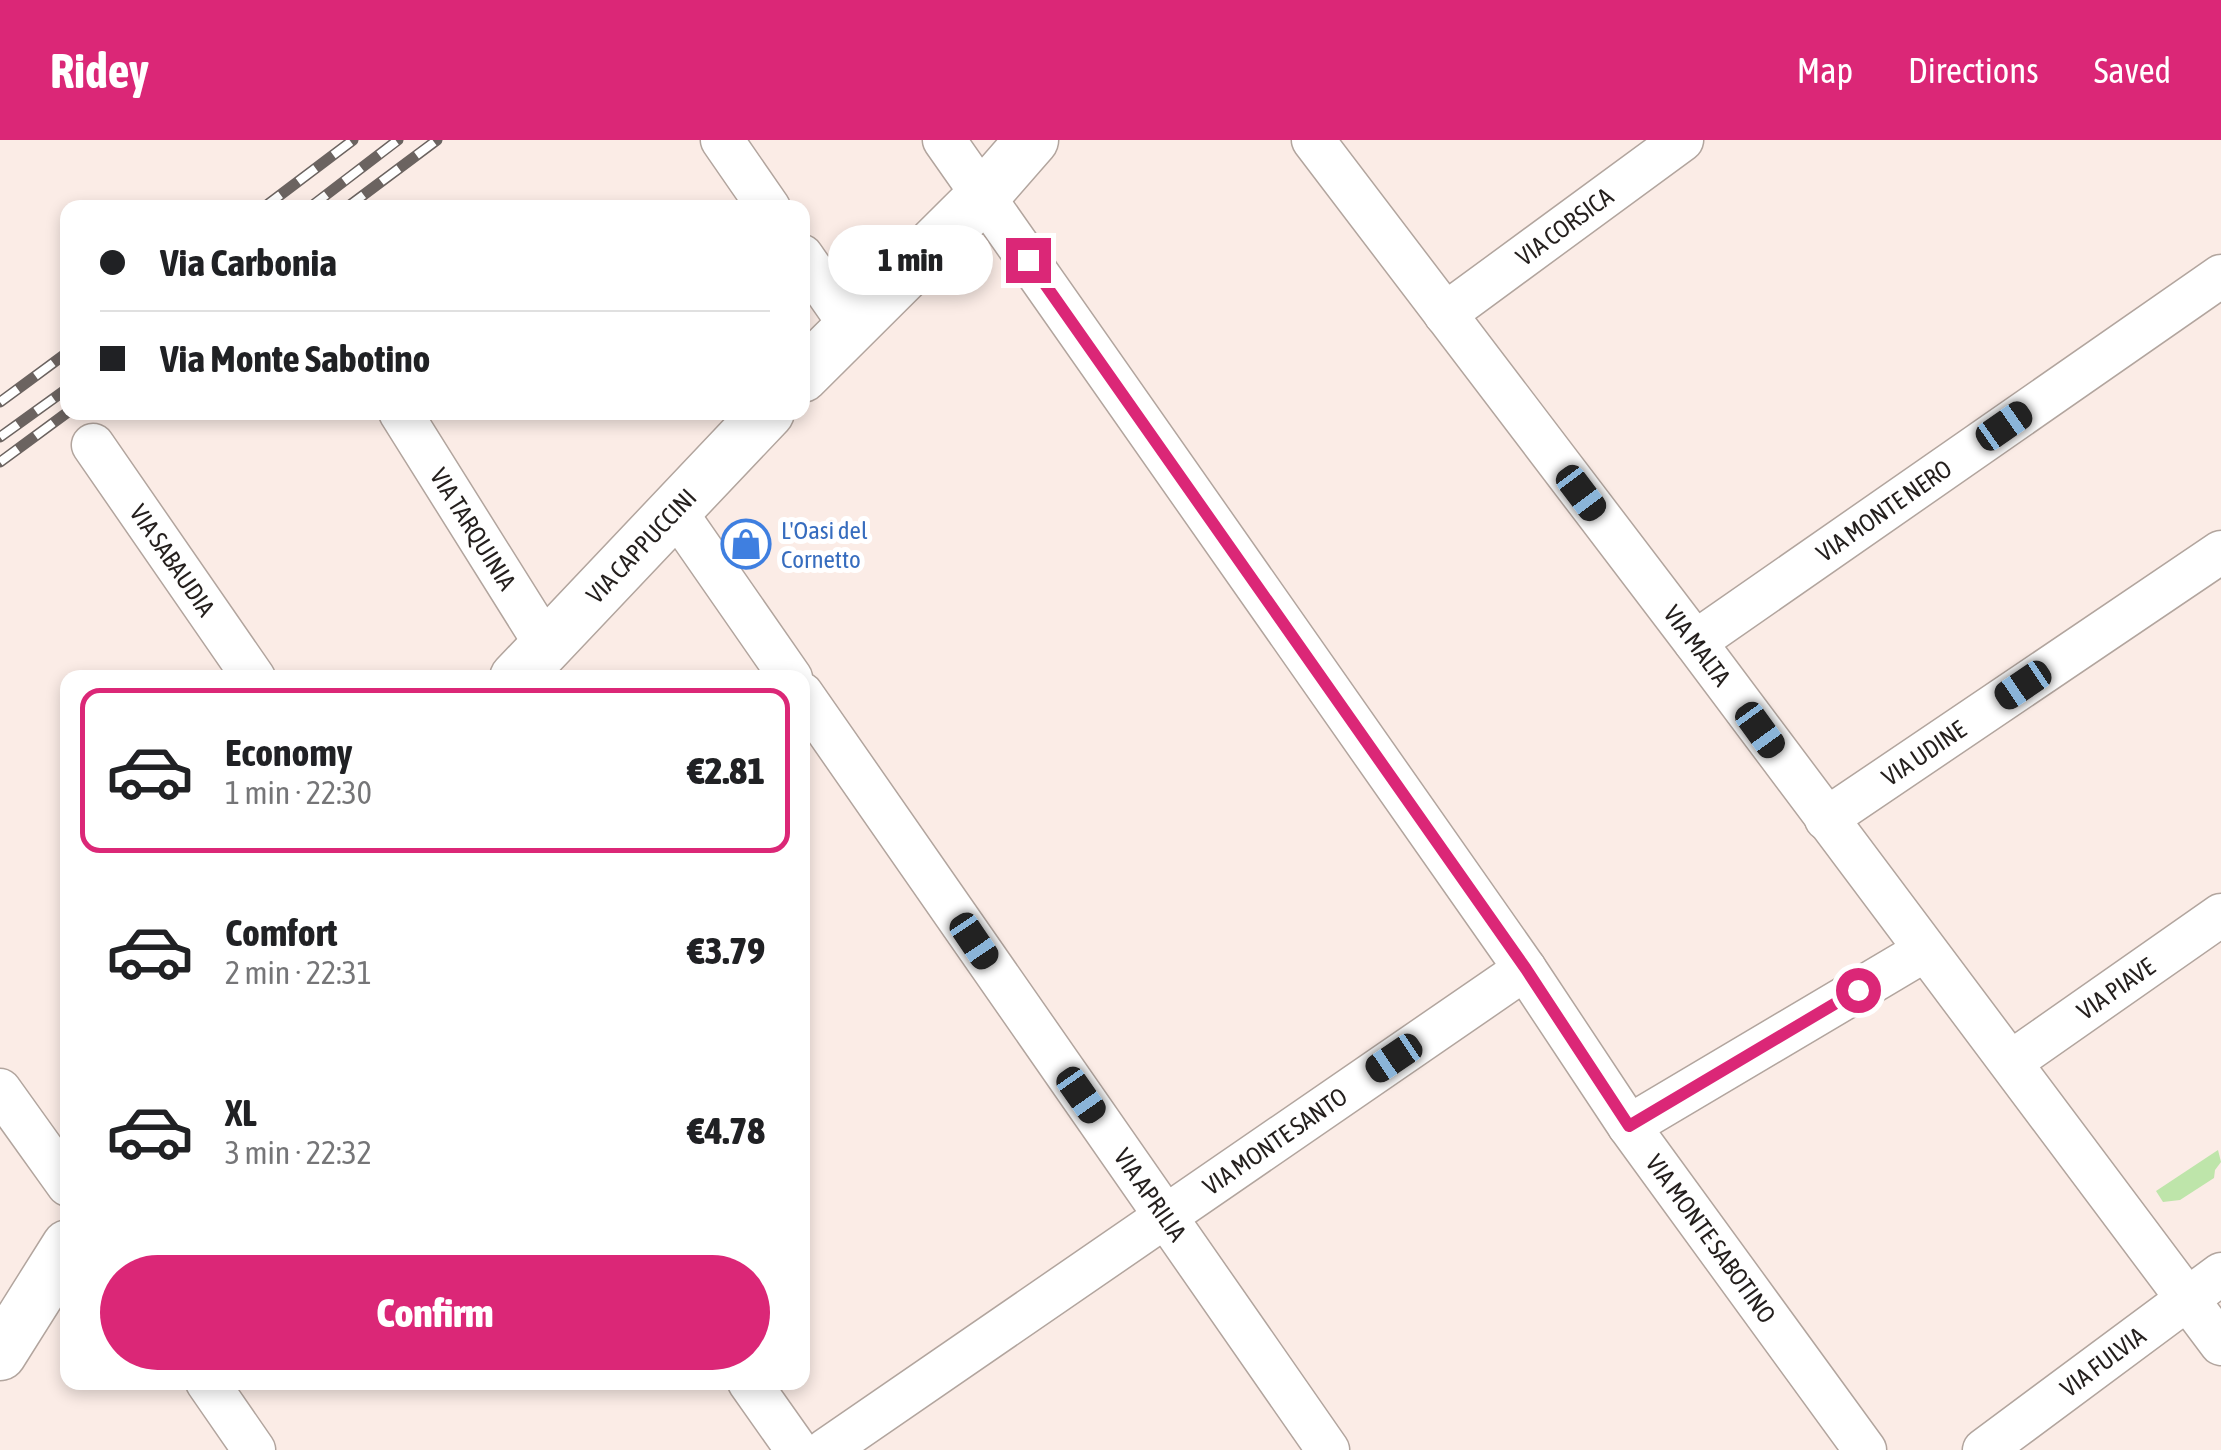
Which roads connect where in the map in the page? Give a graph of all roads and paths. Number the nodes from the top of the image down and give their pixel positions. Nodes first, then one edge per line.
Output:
1 (722, 140) edge
2 (944, 140) edge
3 (1032, 140) edge
4 (1313, 140) edge
5 (1682, 140) edge
6 (983, 196) junction
7 (763, 200) edge
8 (810, 268) edge
9 (2221, 276) edge
10 (1445, 314) junction
11 (850, 325) junction
12 (810, 368) edge
13 (404, 420) edge
14 (760, 420) edge
15 (93, 445) dead end
16 (675, 511) junction
17 (2221, 552) edge
18 (1695, 642) junction
19 (531, 661) edge
20 (248, 670) edge
21 (785, 670) edge
22 (810, 705) edge
23 (1826, 819) junction
24 (2221, 915) edge
25 (1924, 951) junction
26 (1526, 969) junction
27 (2011, 1062) junction
28 (0, 1090) edge
29 (1629, 1126) junction
30 (60, 1173) edge
31 (1165, 1215) junction
32 (60, 1259) edge
33 (2221, 1274) edge
34 (2186, 1298) junction
35 (2221, 1344) edge
36 (0, 1354) edge
37 (212, 1390) edge
38 (756, 1390) edge
39 (254, 1450) edge
40 (797, 1450) edge
41 (826, 1450) edge
42 (1328, 1450) edge
43 (1865, 1450) edge
44 (1984, 1450) edge

1 - 7 street
2 - 6 street, VIA MONTE SABOTINO
3 - 6 street
4 - 10 street, VIA MALTA
5 - 10 street, VIA CORSICA
6 - 11 street
6 - 26 street, VIA MONTE SABOTINO
8 - 11 street
9 - 18 street, VIA MONTE NERO
10 - 18 street, VIA MALTA
11 - 12 street
13 - 19 street, VIA TARQUINIA
14 - 16 street, VIA CAPPUCCINI
15 - 20 street, VIA SABAUDIA
16 - 19 street, VIA CAPPUCCINI
16 - 21 street
17 - 23 street, VIA UDINE
18 - 23 street, VIA MALTA
22 - 31 street, VIA APRILIA
23 - 25 street, VIA MALTA
24 - 27 street, VIA PIAVE
25 - 27 street, VIA MALTA
25 - 29 street
26 - 29 street, VIA MONTE SABOTINO
26 - 31 street, VIA MONTE SANTO
27 - 34 street, VIA MALTA
28 - 30 street
29 - 43 street, VIA MONTE SABOTINO
31 - 41 street, VIA MONTE SANTO
31 - 42 street, VIA APRILIA
32 - 36 street
33 - 34 street, VIA FULVIA
34 - 35 street, VIA MALTA
34 - 44 street, VIA FULVIA
37 - 39 street
38 - 40 street

